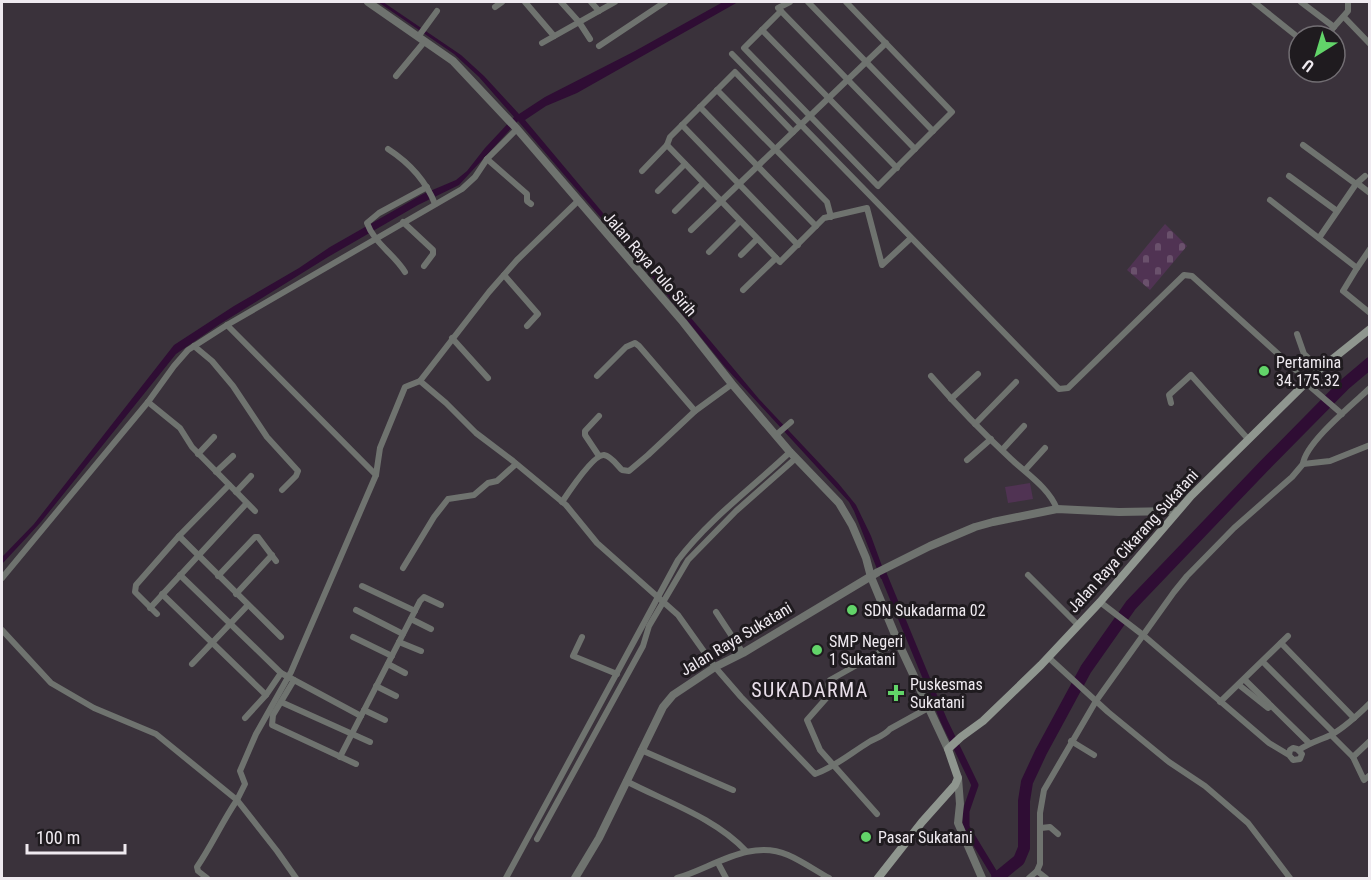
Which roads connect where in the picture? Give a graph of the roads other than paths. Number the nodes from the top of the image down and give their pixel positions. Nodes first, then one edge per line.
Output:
1 (369, 2) edge
2 (502, 2) edge
3 (525, 2) edge
4 (561, 2) edge
5 (591, 2) edge
6 (615, 2) edge
7 (662, 2) edge
8 (789, 2) edge
9 (808, 2) edge
10 (846, 2) edge
11 (1254, 2) edge
12 (1301, 2) edge
13 (1348, 2) edge
14 (495, 8) dead end
15 (436, 11) dead end
16 (599, 11) junction
17 (781, 11) junction
18 (1344, 16) junction
19 (579, 22) junction
20 (1330, 24) edge
21 (1337, 24) edge
22 (1287, 28) edge
23 (762, 30) junction
24 (554, 36) junction
25 (421, 37) junction
26 (590, 39) dead end
27 (542, 43) dead end
28 (885, 43) junction
29 (1370, 44) edge
30 (599, 46) dead end
31 (732, 54) dead end
32 (866, 62) junction
33 (396, 76) dead end
34 (848, 80) junction
35 (717, 90) junction
36 (829, 98) junction
37 (700, 107) junction
38 (810, 116) junction
39 (513, 125) junction
40 (682, 125) junction
41 (801, 125) junction
42 (933, 131) junction
43 (793, 132) junction
44 (667, 145) junction
45 (1303, 145) dead end
46 (388, 149) dead end
47 (915, 149) junction
48 (775, 150) junction
49 (486, 159) junction
50 (685, 164) junction
51 (757, 166) junction
52 (897, 168) junction
53 (642, 171) dead end
54 (1290, 176) dead end
55 (1365, 176) dead end
56 (703, 183) junction
57 (739, 184) junction
58 (1356, 184) junction
59 (428, 188) junction
60 (658, 190) dead end
61 (1370, 193) edge
62 (1270, 200) dead end
63 (578, 201) junction
64 (721, 201) junction
65 (434, 202) junction
66 (531, 204) dead end
67 (675, 211) dead end
68 (1337, 211) junction
69 (831, 217) junction
70 (740, 221) junction
71 (403, 222) junction
72 (816, 226) junction
73 (691, 230) dead end
74 (374, 237) junction
75 (911, 237) junction
76 (1319, 238) junction
77 (758, 239) junction
78 (798, 245) junction
79 (1370, 249) edge
80 (708, 252) dead end
81 (741, 255) dead end
82 (776, 258) junction
83 (424, 266) dead end
84 (1357, 268) junction
85 (405, 272) dead end
86 (504, 275) junction
87 (743, 290) dead end
88 (1370, 313) edge
89 (227, 325) junction
90 (527, 326) dead end
91 (1370, 329) edge
92 (1297, 334) dead end
93 (452, 338) junction
94 (194, 346) junction
95 (1320, 369) junction
96 (978, 374) dead end
97 (597, 376) dead end
98 (931, 376) dead end
99 (488, 378) dead end
100 (420, 381) junction
101 (1016, 382) dead end
102 (1307, 382) junction
103 (732, 384) junction
104 (1370, 388) edge
105 (951, 399) junction
106 (148, 402) junction
107 (1171, 403) dead end
108 (695, 411) junction
109 (1342, 414) junction
110 (599, 416) dead end
111 (975, 424) junction
112 (788, 425) dead end
113 (1024, 426) dead end
114 (778, 434) junction
115 (214, 437) dead end
116 (991, 439) junction
117 (1248, 440) junction
118 (1370, 445) edge
119 (1045, 448) dead end
120 (1002, 450) junction
121 (198, 454) junction
122 (793, 455) junction
123 (233, 456) dead end
124 (599, 456) junction
125 (967, 460) dead end
126 (516, 464) junction
127 (1303, 464) junction
128 (1025, 470) junction
129 (216, 472) junction
130 (376, 475) junction
131 (251, 476) dead end
132 (229, 485) junction
133 (282, 490) dead end
134 (236, 492) junction
135 (741, 496) junction
136 (751, 498) junction
137 (562, 502) junction
138 (246, 504) junction
139 (730, 505) junction
140 (1057, 509) junction
141 (255, 511) dead end
142 (736, 511) junction
143 (1176, 511) junction
144 (179, 536) junction
145 (688, 546) junction
146 (695, 552) junction
147 (197, 555) junction
148 (272, 555) junction
149 (276, 561) dead end
150 (403, 568) dead end
151 (874, 574) junction
152 (180, 575) junction
153 (1028, 575) dead end
154 (218, 576) junction
155 (2, 578) edge
156 (362, 586) dead end
157 (162, 594) junction
158 (236, 594) junction
159 (658, 597) junction
160 (1103, 604) junction
161 (248, 605) junction
162 (441, 605) dead end
163 (150, 608) junction
164 (356, 610) dead end
165 (415, 611) junction
166 (717, 612) dead end
167 (157, 614) dead end
168 (411, 619) junction
169 (230, 624) junction
170 (1078, 625) junction
171 (431, 629) dead end
172 (2, 630) edge
173 (403, 634) junction
174 (1143, 636) junction
175 (1288, 636) dead end
176 (281, 637) dead end
177 (353, 637) dead end
178 (582, 637) dead end
179 (399, 642) junction
180 (898, 642) junction
181 (212, 643) junction
182 (1281, 643) junction
183 (420, 651) dead end
184 (742, 653) junction
185 (392, 656) junction
186 (1048, 657) junction
187 (1263, 662) junction
188 (192, 664) dead end
189 (388, 664) junction
190 (715, 667) junction
191 (281, 673) junction
192 (405, 673) dead end
193 (617, 674) junction
194 (291, 678) junction
195 (1245, 680) junction
196 (1239, 685) junction
197 (376, 686) junction
198 (266, 696) junction
199 (396, 696) dead end
200 (1096, 700) junction
201 (281, 702) junction
202 (1220, 702) junction
203 (1370, 703) edge
204 (1271, 706) junction
205 (928, 708) junction
206 (596, 712) junction
207 (363, 713) junction
208 (603, 716) junction
209 (245, 718) dead end
210 (1354, 718) junction
211 (385, 720) dead end
212 (352, 734) junction
213 (1332, 734) junction
214 (1071, 741) junction
215 (1370, 741) edge
216 (370, 742) dead end
217 (1309, 743) junction
218 (950, 747) junction
219 (641, 750) junction
220 (1094, 755) dead end
221 (340, 757) junction
222 (1353, 757) junction
223 (356, 764) dead end
224 (833, 766) junction
225 (1370, 775) edge
226 (958, 778) junction
227 (626, 781) junction
228 (733, 790) dead end
229 (237, 800) junction
230 (877, 814) dead end
231 (1041, 828) junction
232 (1058, 834) dead end
233 (537, 839) dead end
234 (746, 851) junction
235 (718, 863) junction
236 (1037, 871) junction
237 (207, 879) edge
238 (296, 879) edge
239 (506, 879) edge
240 (575, 879) edge
241 (676, 879) edge
242 (726, 879) edge
243 (829, 879) edge
244 (878, 879) edge
245 (982, 879) edge
246 (1029, 879) edge
247 (1046, 879) edge
248 (1290, 879) edge

1 - 25 street, Jalan Raya Pulo Sirih
2 - 14 street
3 - 24 street
4 - 19 street
5 - 16 street
6 - 16 street
7 - 30 street
8 - 17 street
9 - 32 street
10 - 28 street
11 - 22 street
12 - 20 street
13 - 18 street
15 - 25 street
16 - 19 street
17 - 23 street
17 - 34 street
18 - 21 street
18 - 29 street
19 - 24 street
19 - 26 street
23 - 36 street
23 - 38 street
24 - 27 street
25 - 33 street
25 - 39 street, Jalan Raya Pulo Sirih
28 - 32 street
28 - 42 street
31 - 41 street
32 - 34 street
32 - 42 street
34 - 36 street
34 - 47 street
35 - 37 street
35 - 43 street
35 - 48 street
36 - 38 street
36 - 52 street
37 - 40 street
37 - 51 street
38 - 41 street
38 - 52 street
39 - 49 street
39 - 63 street, Jalan Raya Pulo Sirih
40 - 44 street
40 - 57 street
41 - 43 street
41 - 75 street
42 - 47 street
43 - 48 street
44 - 50 street
44 - 53 street
45 - 58 street
46 - 59 street
47 - 52 street
48 - 51 street
48 - 69 street
49 - 65 street
49 - 66 street
50 - 56 street
50 - 60 street
51 - 57 street
51 - 72 street
54 - 68 street
55 - 58 street
56 - 64 street
56 - 67 street
57 - 64 street
57 - 78 street
58 - 61 street
58 - 68 street
59 - 65 street
59 - 74 street
62 - 76 street
63 - 86 street
63 - 103 street, Jalan Raya Pulo Sirih
64 - 70 street
64 - 73 street
65 - 71 street
68 - 76 street
69 - 72 street
69 - 75 street
70 - 77 street
70 - 80 street
71 - 74 street
71 - 83 street
72 - 78 street
74 - 85 street
74 - 89 street
75 - 102 street
76 - 84 street
77 - 81 street
77 - 82 street
78 - 82 street
79 - 84 street
82 - 87 street
84 - 88 street
86 - 90 street
86 - 93 street
89 - 94 street
89 - 130 street
91 - 95 main road, Jalan Raya Cikarang Sukatani
92 - 95 street
93 - 99 street
93 - 100 street
94 - 106 street
94 - 133 street
95 - 102 main road, Jalan Raya Cikarang Sukatani
96 - 105 street
97 - 108 street
98 - 105 street
100 - 126 street
100 - 130 street
101 - 111 street
102 - 109 street
102 - 117 main road, Jalan Raya Cikarang Sukatani
103 - 108 street
103 - 114 street, Jalan Raya Pulo Sirih
104 - 109 street
105 - 111 street
106 - 121 street
106 - 155 street
107 - 117 street
108 - 124 street
109 - 127 street
110 - 124 street
111 - 116 street
112 - 114 street
113 - 120 street
114 - 122 street, Jalan Raya Pulo Sirih
115 - 121 street
116 - 120 street
116 - 125 street
117 - 143 main road, Jalan Raya Cikarang Sukatani
118 - 127 street
119 - 128 street
120 - 128 street
121 - 129 street
122 - 135 street
122 - 136 street
122 - 151 street, Jalan Raya Pulo Sirih
123 - 129 street
124 - 137 street
126 - 137 street
126 - 150 street
127 - 174 street
128 - 140 street
129 - 132 street
130 - 194 street
131 - 134 street
132 - 134 street
132 - 144 street
134 - 138 street
135 - 136 street
135 - 139 street
136 - 142 street
137 - 159 street
138 - 141 street
138 - 147 street
139 - 142 street
139 - 145 street
140 - 143 street, Jalan Raya Sukatani
140 - 151 street, Jalan Raya Sukatani
142 - 146 street
143 - 160 main road, Jalan Raya Cikarang Sukatani
144 - 147 street
144 - 163 street
145 - 146 street
145 - 159 street
146 - 159 street
147 - 152 street
147 - 154 street
148 - 149 street
148 - 154 street
148 - 158 street
151 - 180 street
151 - 184 street, Jalan Raya Sukatani
152 - 157 street
152 - 169 street
153 - 170 street
154 - 158 street
156 - 165 street
157 - 163 street
157 - 181 street
158 - 161 street
159 - 190 street
159 - 193 street
159 - 208 street
160 - 170 main road, Jalan Raya Cikarang Sukatani
160 - 174 street
161 - 169 street
161 - 176 street
162 - 165 street
163 - 167 street
164 - 173 street
165 - 168 street
166 - 184 street
168 - 171 street
168 - 173 street
169 - 181 street
169 - 191 street
170 - 186 main road, Jalan Raya Cikarang Sukatani
172 - 229 street
173 - 179 street
174 - 200 street
174 - 202 street
175 - 182 street
177 - 185 street
178 - 193 street
179 - 183 street
179 - 185 street
180 - 205 street
180 - 224 street
181 - 188 street
181 - 198 street
182 - 187 street
182 - 210 street
184 - 190 street, Jalan Raya Sukatani
185 - 189 street
186 - 200 street
186 - 218 main road, Jalan Raya Cikarang Sukatani
187 - 195 street
187 - 213 street
189 - 192 street
189 - 197 street
190 - 219 street, Jalan Raya Sukatani
190 - 224 street
191 - 194 street
191 - 198 street
193 - 206 street
194 - 201 street
194 - 207 street
194 - 229 street
195 - 196 street
195 - 204 street
196 - 202 street
196 - 204 street
197 - 199 street
197 - 207 street
198 - 209 street
200 - 214 street
200 - 248 street
201 - 212 street
201 - 221 street
202 - 217 street
203 - 210 street
204 - 217 street
205 - 218 street
205 - 224 street
206 - 208 street
206 - 239 street
207 - 211 street
207 - 212 street
208 - 233 street
210 - 213 street
212 - 216 street
212 - 221 street
213 - 217 street
213 - 222 street
214 - 220 street
214 - 231 street
215 - 222 street
218 - 226 main road
219 - 227 street, Jalan Raya Sukatani
219 - 228 street
221 - 223 street
222 - 225 street
224 - 230 street
226 - 244 main road
226 - 245 street
227 - 234 street
227 - 240 street, Jalan Raya Sukatani
229 - 237 street
229 - 238 street
231 - 232 street
231 - 236 street
234 - 235 street
234 - 243 street
235 - 241 street
235 - 242 street
236 - 246 street
236 - 247 street

